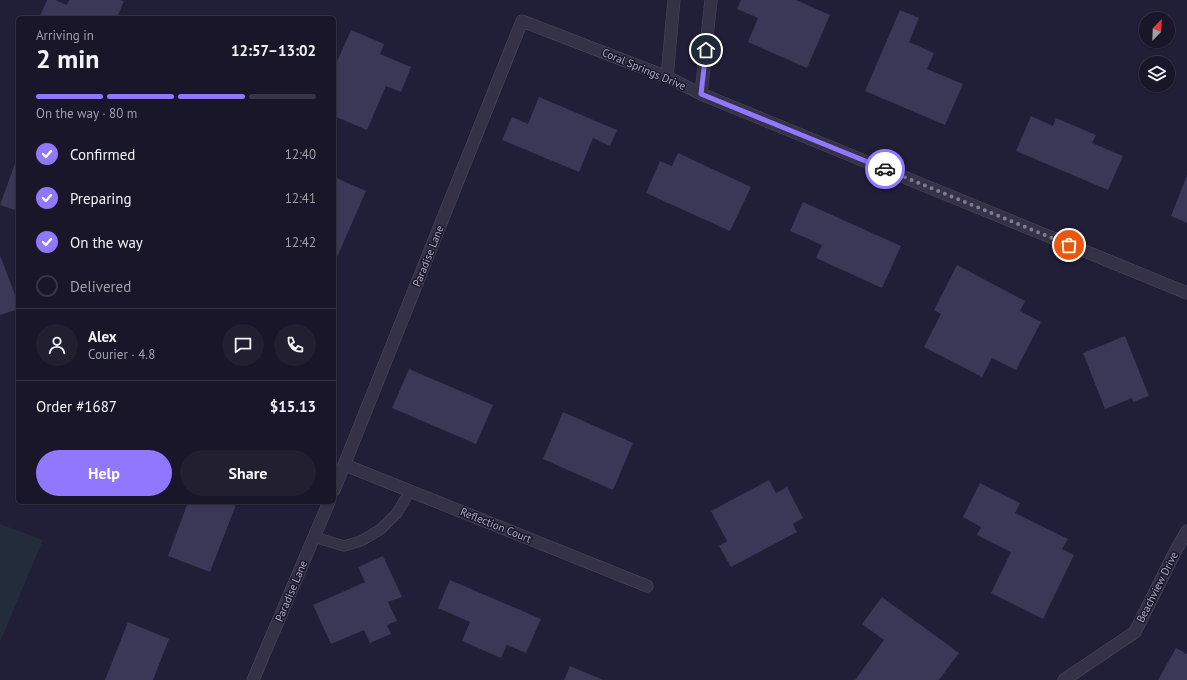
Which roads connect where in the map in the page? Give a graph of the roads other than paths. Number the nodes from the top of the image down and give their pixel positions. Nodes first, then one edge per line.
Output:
1 (674, 0) edge
2 (711, 0) edge
3 (522, 21) joint
4 (667, 77) junction
5 (701, 94) junction
6 (1187, 293) edge
7 (345, 464) junction
8 (336, 485) edge
9 (410, 490) junction
10 (328, 504) edge
11 (1187, 531) edge
12 (314, 537) junction
13 (647, 586) dead end
14 (254, 680) edge
15 (1064, 680) edge

1 - 4 street
2 - 5 street
3 - 4 street, Coral Springs Drive
3 - 7 street, Paradise Lane
4 - 5 street, Coral Springs Drive
5 - 6 street, Coral Springs Drive
7 - 8 street, Paradise Lane
7 - 9 street, Reflection Court
9 - 12 lane
9 - 13 street, Reflection Court
10 - 12 street, Paradise Lane
11 - 15 street, Beachview Drive
12 - 14 street, Paradise Lane

